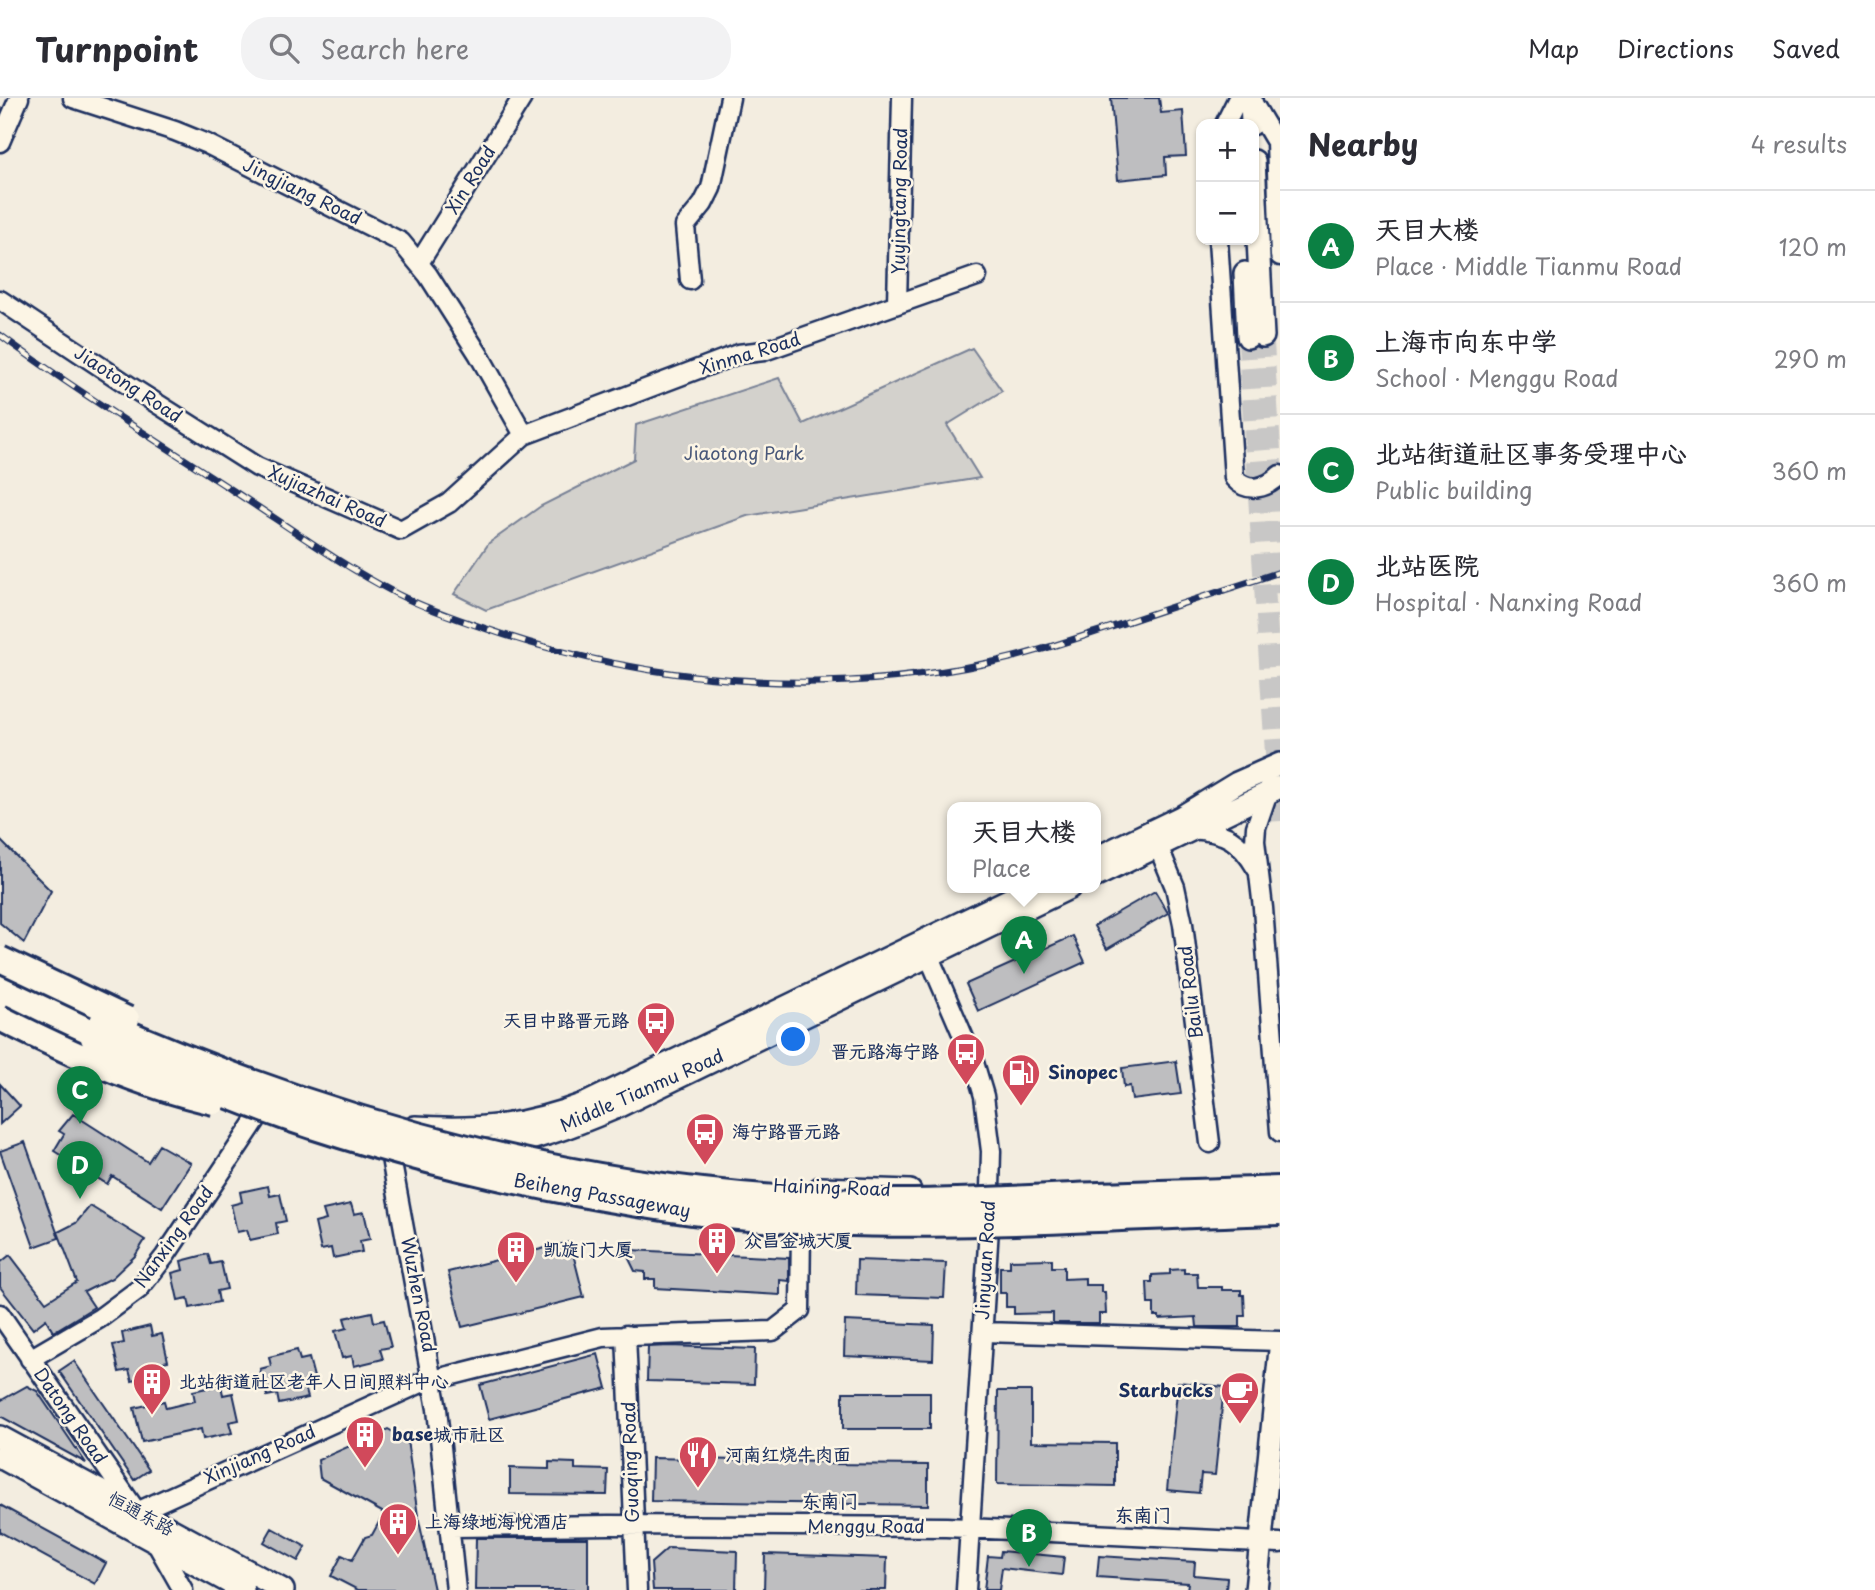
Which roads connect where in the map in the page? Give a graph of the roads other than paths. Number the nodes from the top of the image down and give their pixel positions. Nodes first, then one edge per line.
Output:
1 (19, 98) edge
2 (73, 98) edge
3 (522, 98) edge
4 (730, 98) edge
5 (902, 98) edge
6 (1244, 99) edge
7 (1229, 119) edge
8 (1239, 119) edge
9 (1250, 119) edge
10 (0, 142) edge
11 (1218, 245) edge
12 (1244, 245) edge
13 (1254, 245) edge
14 (1280, 245) edge
15 (419, 263) junction
16 (977, 276) dead end
17 (690, 280) dead end
18 (0, 300) edge
19 (897, 303) junction
20 (524, 435) junction
21 (257, 467) joint
22 (1280, 475) edge
23 (1278, 765) edge
24 (1237, 783) junction
25 (1273, 795) edge
26 (1192, 829) junction
27 (1158, 846) junction
28 (1101, 856) edge
29 (1259, 872) junction
30 (1101, 874) edge
31 (1024, 893) edge
32 (1057, 893) edge
33 (925, 948) junction
34 (0, 959) edge
35 (0, 967) edge
36 (0, 974) edge
37 (0, 995) edge
38 (0, 1003) edge
39 (0, 1018) edge
40 (278, 1109) junction
41 (389, 1125) junction
42 (1280, 1132) edge
43 (1210, 1143) dead end
44 (500, 1146) junction
45 (391, 1158) junction
46 (1280, 1183) edge
47 (1280, 1189) edge
48 (990, 1192) junction
49 (1280, 1212) edge
50 (1280, 1218) edge
51 (801, 1228) junction
52 (989, 1228) junction
53 (0, 1314) edge
54 (983, 1332) junction
55 (626, 1335) junction
56 (1280, 1341) edge
57 (1280, 1350) edge
58 (30, 1359) junction
59 (433, 1380) junction
60 (0, 1437) edge
61 (0, 1457) edge
62 (137, 1512) junction
63 (633, 1525) junction
64 (451, 1527) junction
65 (971, 1528) junction
66 (1270, 1543) edge
67 (158, 1545) junction
68 (183, 1590) edge
69 (243, 1590) edge
70 (283, 1590) edge
71 (456, 1590) edge
72 (637, 1590) edge
73 (966, 1590) edge
74 (1256, 1590) edge

1 - 10 street
2 - 15 street, Jingjiang Road
3 - 15 street, Xin Road
4 - 17 street
5 - 19 street, Yuyingtang Road
6 - 7 street
6 - 8 main road
6 - 9 main road
6 - 14 street
11 - 22 street
12 - 13 main road
15 - 20 street, Jingjiang Road
16 - 19 street, Xinma Road
18 - 21 street, Jiaotong Road
19 - 20 street, Xinma Road
20 - 21 street, Xujiazhai Road
23 - 24 main road
23 - 25 street
24 - 25 street
24 - 28 main road
25 - 26 main road
25 - 29 street
26 - 27 main road
26 - 29 street
27 - 30 main road
27 - 43 street, Bailu Road
29 - 42 street
31 - 33 main road, Middle Tianmu Road
32 - 33 main road, Middle Tianmu Road
33 - 41 main road, Middle Tianmu Road
33 - 44 main road, Middle Tianmu Road
33 - 48 street, Jinyuan Road
34 - 40 highway, bridge
35 - 41 main road, Middle Tianmu Road
36 - 40 highway, Beiheng Passageway, bridge
37 - 40 highway, Beiheng Passageway, bridge
38 - 40 main road, Middle Tianmu Road
39 - 40 highway, bridge
40 - 45 main road, Middle Tianmu Road
40 - 47 highway, Beiheng Passageway, bridge
40 - 49 highway, Beiheng Passageway, bridge
40 - 58 street, Nanxing Road
41 - 44 main road, Haining Road
41 - 45 street, Wuzhen Road
44 - 45 main road, Middle Tianmu Road
44 - 48 main road, Haining Road
45 - 51 main road
45 - 59 street, Wuzhen Road
46 - 48 main road, Haining Road
48 - 52 street, Jinyuan Road
50 - 52 main road
51 - 52 main road
51 - 55 street, Xinjiang Road
52 - 54 street, Jinyuan Road
53 - 58 street, Datong Road
54 - 56 street
54 - 65 street, Jinyuan Road
55 - 59 street, Xinjiang Road
55 - 63 street, Guoqing Road
57 - 66 main road
58 - 62 street, Datong Road
59 - 62 street, Xinjiang Road
59 - 64 street, Wuzhen Road
60 - 62 main road, 恒通东路
61 - 67 main road
62 - 67 street, Datong Road
62 - 70 main road, 恒通东路
63 - 64 street, Menggu Road
63 - 65 street, Menggu Road
63 - 72 street, Guoqing Road
64 - 71 street, Wuzhen Road
65 - 66 street, Menggu Road
65 - 73 street, Jinyuan Road
66 - 74 main road
67 - 68 street, Datong Road
67 - 69 main road

